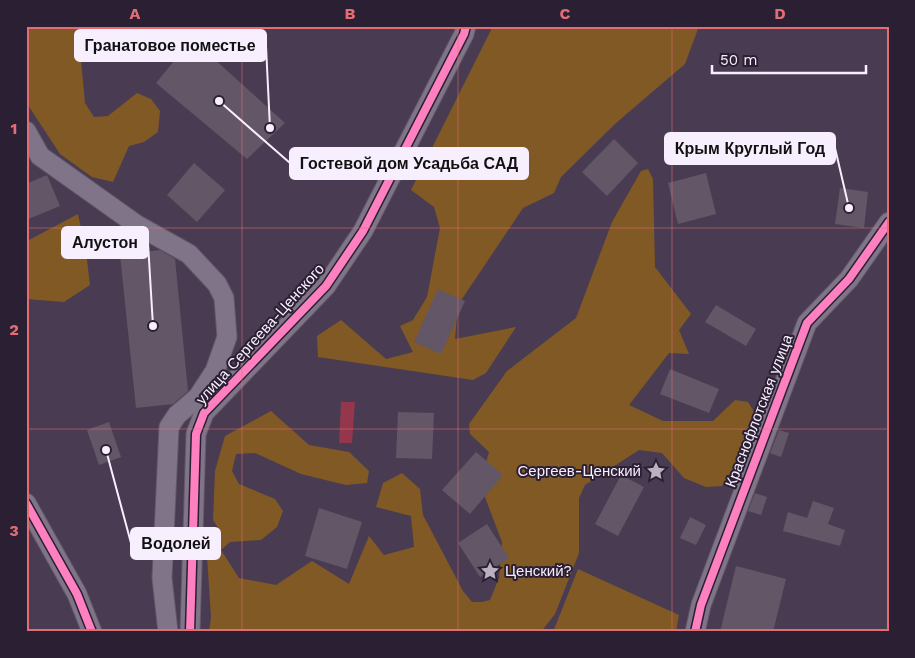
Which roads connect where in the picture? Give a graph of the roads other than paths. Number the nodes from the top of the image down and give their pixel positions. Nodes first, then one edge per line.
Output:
1 (466, 26) edge
2 (26, 131) edge
3 (889, 222) edge
4 (26, 503) edge
5 (92, 632) edge
6 (168, 632) edge
7 (190, 632) edge
8 (695, 632) edge

1 - 7 street, улица Сергеева-Ценского
2 - 6 street
3 - 8 street, Краснофлотская улица
4 - 5 street

